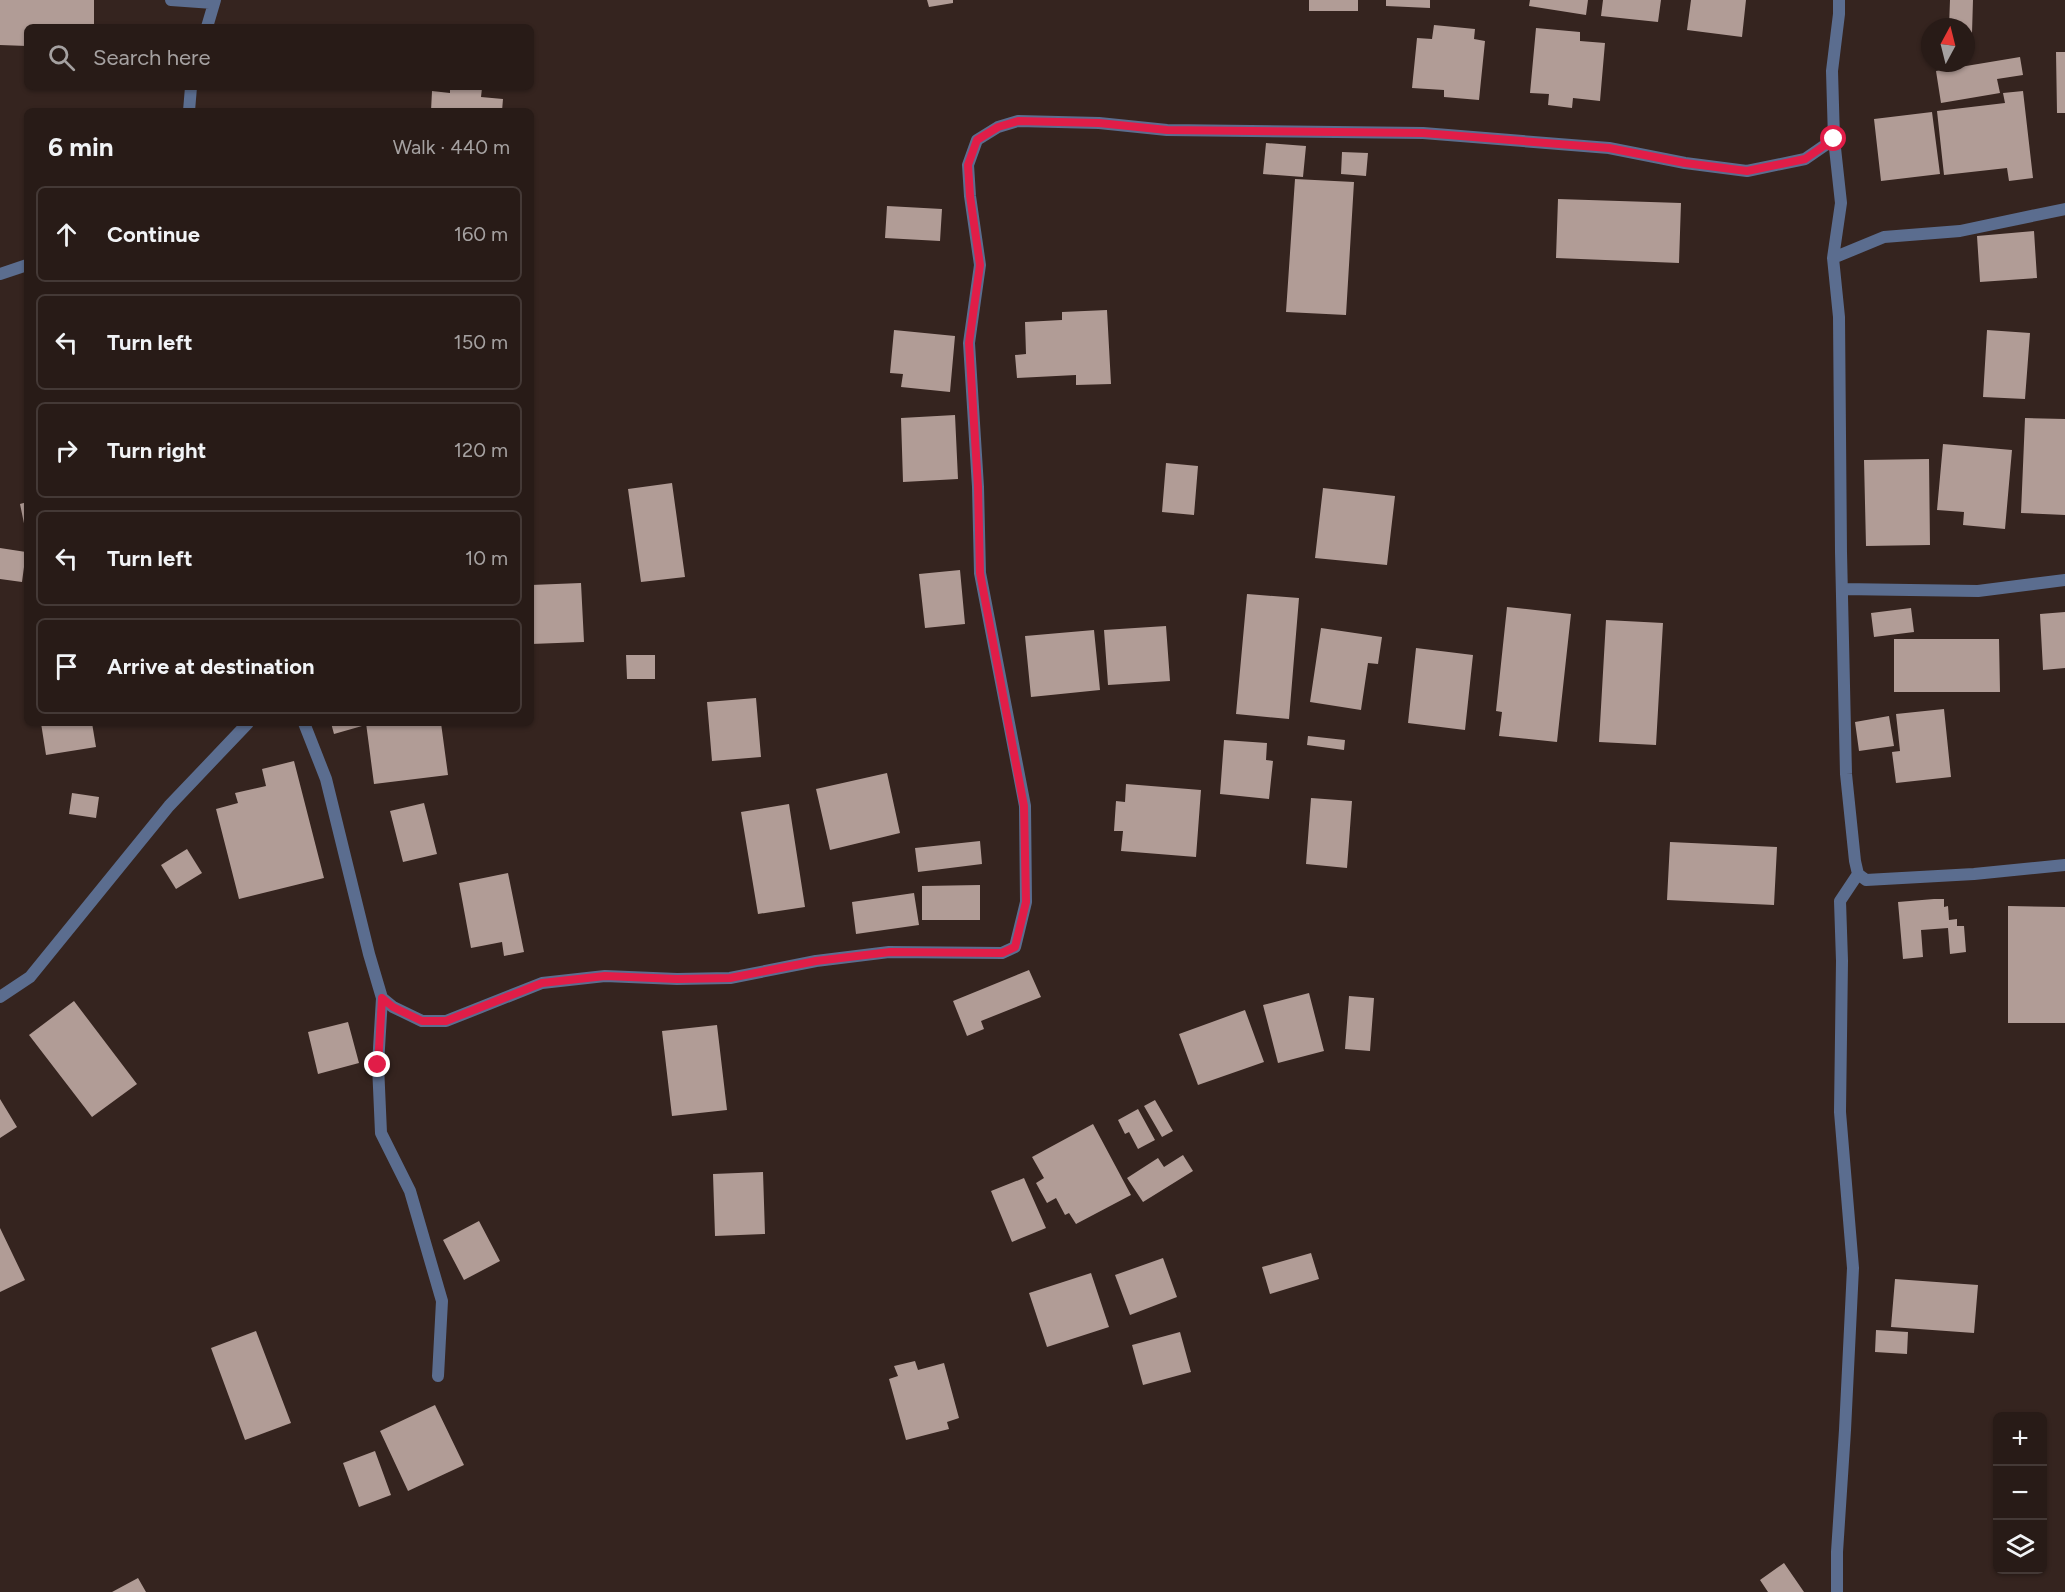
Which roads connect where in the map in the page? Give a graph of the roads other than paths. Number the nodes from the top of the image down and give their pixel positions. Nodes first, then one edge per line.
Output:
1 (171, 0) edge
2 (1839, 0) edge
3 (214, 2) edge
4 (208, 24) edge
5 (191, 90) edge
6 (189, 108) edge
7 (1834, 139) junction
8 (2065, 209) edge
9 (1833, 258) junction
10 (24, 266) edge
11 (0, 274) edge
12 (2065, 580) edge
13 (1842, 589) junction
14 (245, 726) edge
15 (305, 726) edge
16 (2065, 865) edge
17 (1858, 874) junction
18 (0, 997) edge
19 (382, 998) junction
20 (438, 1376) dead end
21 (1836, 1592) edge

1 - 3 street
2 - 7 street
3 - 4 street
5 - 6 street
7 - 9 street
7 - 19 street
8 - 9 street
9 - 13 street
10 - 11 street
12 - 13 street
13 - 17 street
14 - 18 street
15 - 19 street
16 - 17 street
17 - 21 street
19 - 20 street

